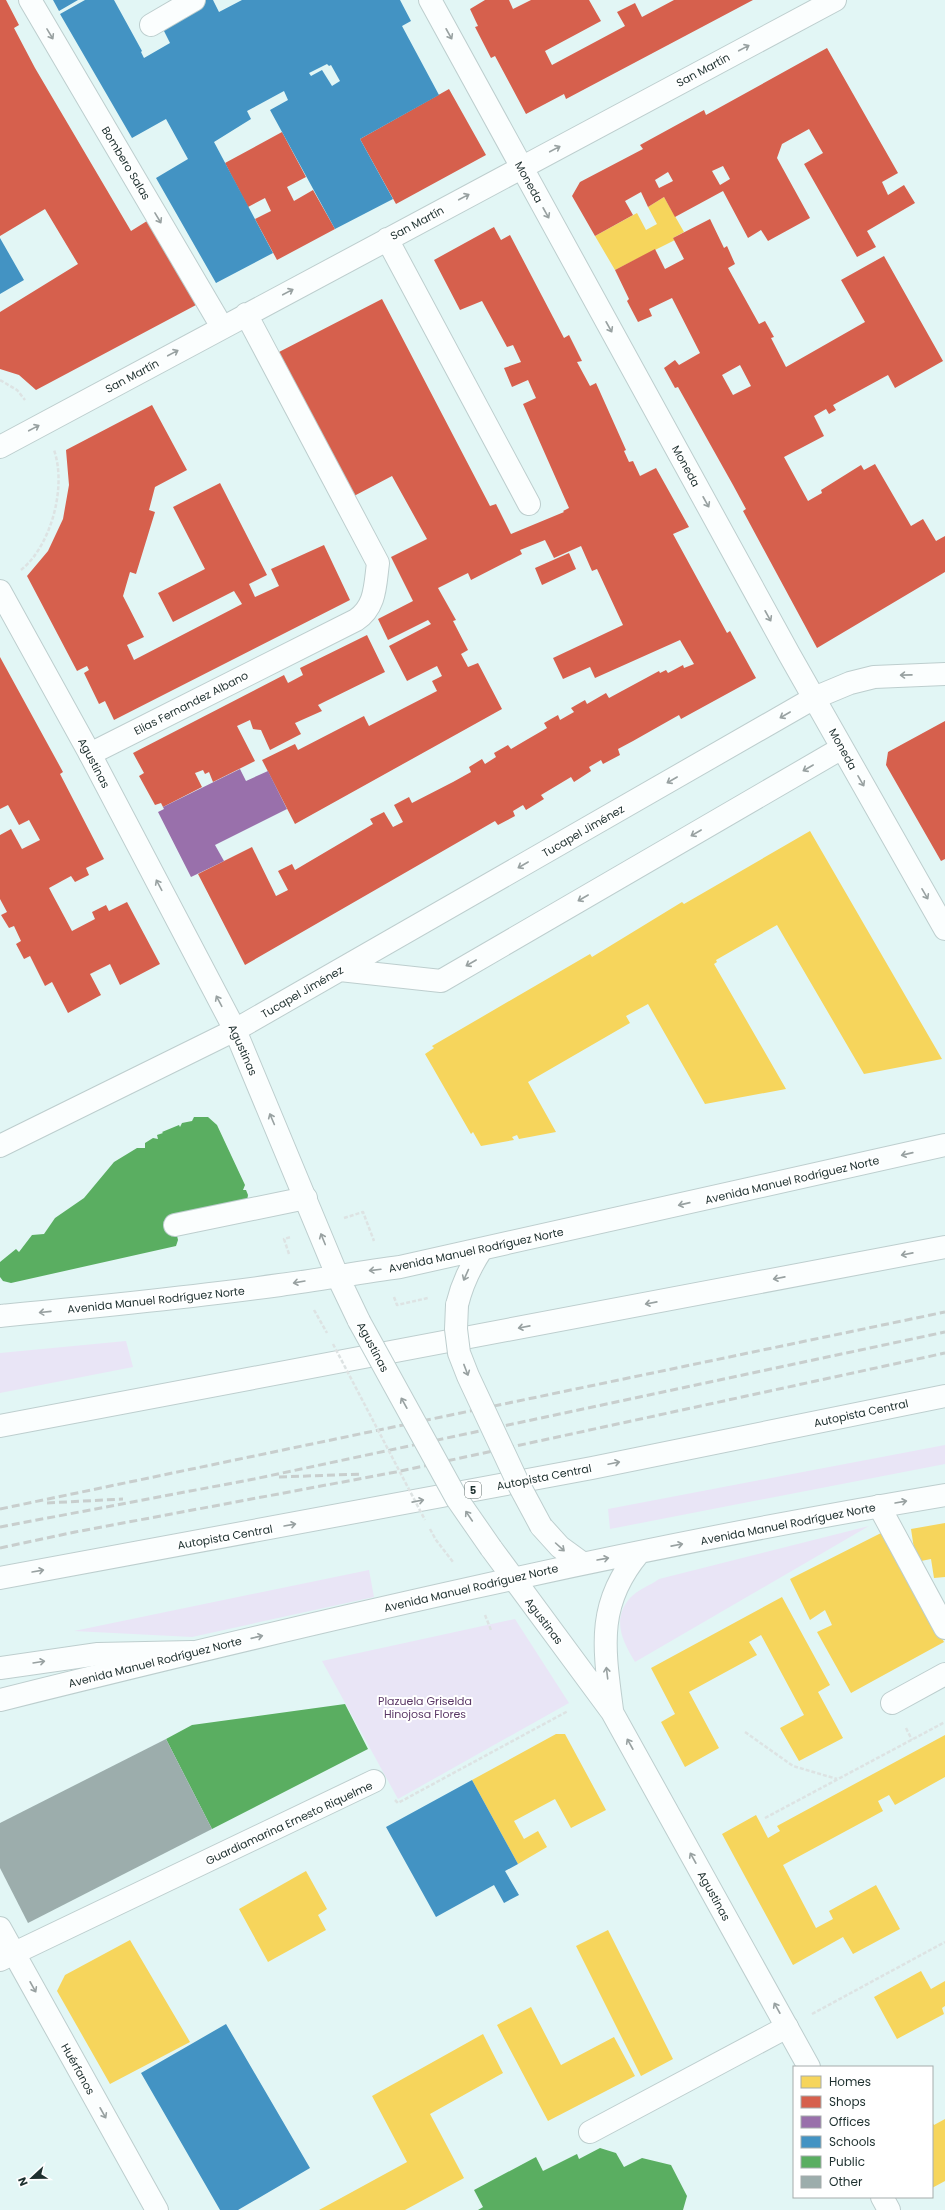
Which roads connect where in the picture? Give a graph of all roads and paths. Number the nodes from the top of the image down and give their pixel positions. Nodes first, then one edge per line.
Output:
1 (30, 0) edge
2 (194, 0) edge
3 (430, 0) edge
4 (835, 0) edge
5 (151, 25) dead end
6 (520, 167) junction
7 (387, 239) junction
8 (246, 314) junction
9 (222, 327) junction
10 (0, 447) edge
11 (57, 458) dead end
12 (530, 504) dead end
13 (16, 574) dead end
14 (0, 591) edge
15 (945, 674) edge
16 (814, 698) junction
17 (842, 748) junction
18 (90, 754) junction
19 (945, 929) edge
20 (340, 970) junction
21 (235, 1030) junction
22 (945, 1145) edge
23 (0, 1146) edge
24 (306, 1198) junction
25 (175, 1225) dead end
26 (945, 1247) edge
27 (482, 1249) junction
28 (337, 1275) junction
29 (300, 1282) junction
30 (0, 1316) edge
31 (945, 1396) edge
32 (0, 1426) edge
33 (945, 1495) edge
34 (879, 1506) junction
35 (425, 1520) dead end
36 (639, 1553) junction
37 (582, 1563) junction
38 (0, 1578) edge
39 (513, 1578) junction
40 (945, 1628) edge
41 (192, 1652) junction
42 (0, 1668) edge
43 (945, 1674) edge
44 (0, 1700) edge
45 (892, 1703) dead end
46 (568, 1711) dead end
47 (612, 1712) junction
48 (945, 1722) edge
49 (745, 1732) dead end
50 (838, 1779) junction
51 (374, 1781) joint
52 (765, 1818) dead end
53 (0, 1928) edge
54 (945, 1942) edge
55 (7, 1957) edge
56 (787, 2027) junction
57 (808, 2066) edge
58 (590, 2132) dead end
59 (883, 2198) edge
60 (157, 2210) edge
61 (889, 2210) edge

1 -> 9 main road, Bombero Salas
2 - 5 main road
3 -> 6 main road, Moneda
6 -> 4 main road, San Martín
7 -> 6 main road, San Martín
6 -> 16 main road, Moneda
8 -> 7 main road, San Martín
7 - 12 main road
8 - 9 main road, San Martín
8 - 18 main road, Elias Fernandez Albano
10 -> 9 main road, San Martín
11 - 13 path
14 - 18 main road, Agustinas
15 -> 16 main road, Tucapel Jiménez
16 - 17 main road, Moneda
16 -> 20 main road, Tucapel Jiménez
17 -> 19 main road, Moneda
17 -> 20 main road
21 -> 18 main road, Agustinas
20 - 21 main road, Tucapel Jiménez
21 - 23 main road, Tucapel Jiménez
24 -> 21 main road, Agustinas
22 -> 27 main road, Avenida Manuel Rodríguez Norte
24 - 25 main road
28 -> 24 main road, Agustinas
26 -> 32 main road
27 -> 28 main road, Avenida Manuel Rodríguez Norte
27 -> 37 main road, bridge
28 - 29 main road, Avenida Manuel Rodríguez Norte
39 -> 28 main road, Agustinas, bridge
29 -> 30 main road, Avenida Manuel Rodríguez Norte
29 - 35 path, bridge
38 -> 31 main road, Autopista Central / 5
34 -> 33 main road, Avenida Manuel Rodríguez Norte
36 -> 34 main road, Avenida Manuel Rodríguez Norte
34 - 40 main road
37 -> 36 main road, Avenida Manuel Rodríguez Norte
47 -> 36 main road
37 - 39 main road, Avenida Manuel Rodríguez Norte
41 -> 39 main road, Avenida Manuel Rodríguez Norte
39 - 47 main road, Agustinas
42 -> 41 main road
41 - 44 main road, Avenida Manuel Rodríguez Norte
43 - 45 main road
46 - 51 path, Guardiamarina Ernesto Riquelme
56 -> 47 main road, Agustinas
48 - 50 path
49 - 50 path
50 - 52 path
51 - 55 main road, Guardiamarina Ernesto Riquelme
53 - 55 main road, Huérfanos
54 - 56 path
55 -> 60 main road, Huérfanos
56 - 57 main road, Agustinas
56 - 58 main road
59 - 61 main road

